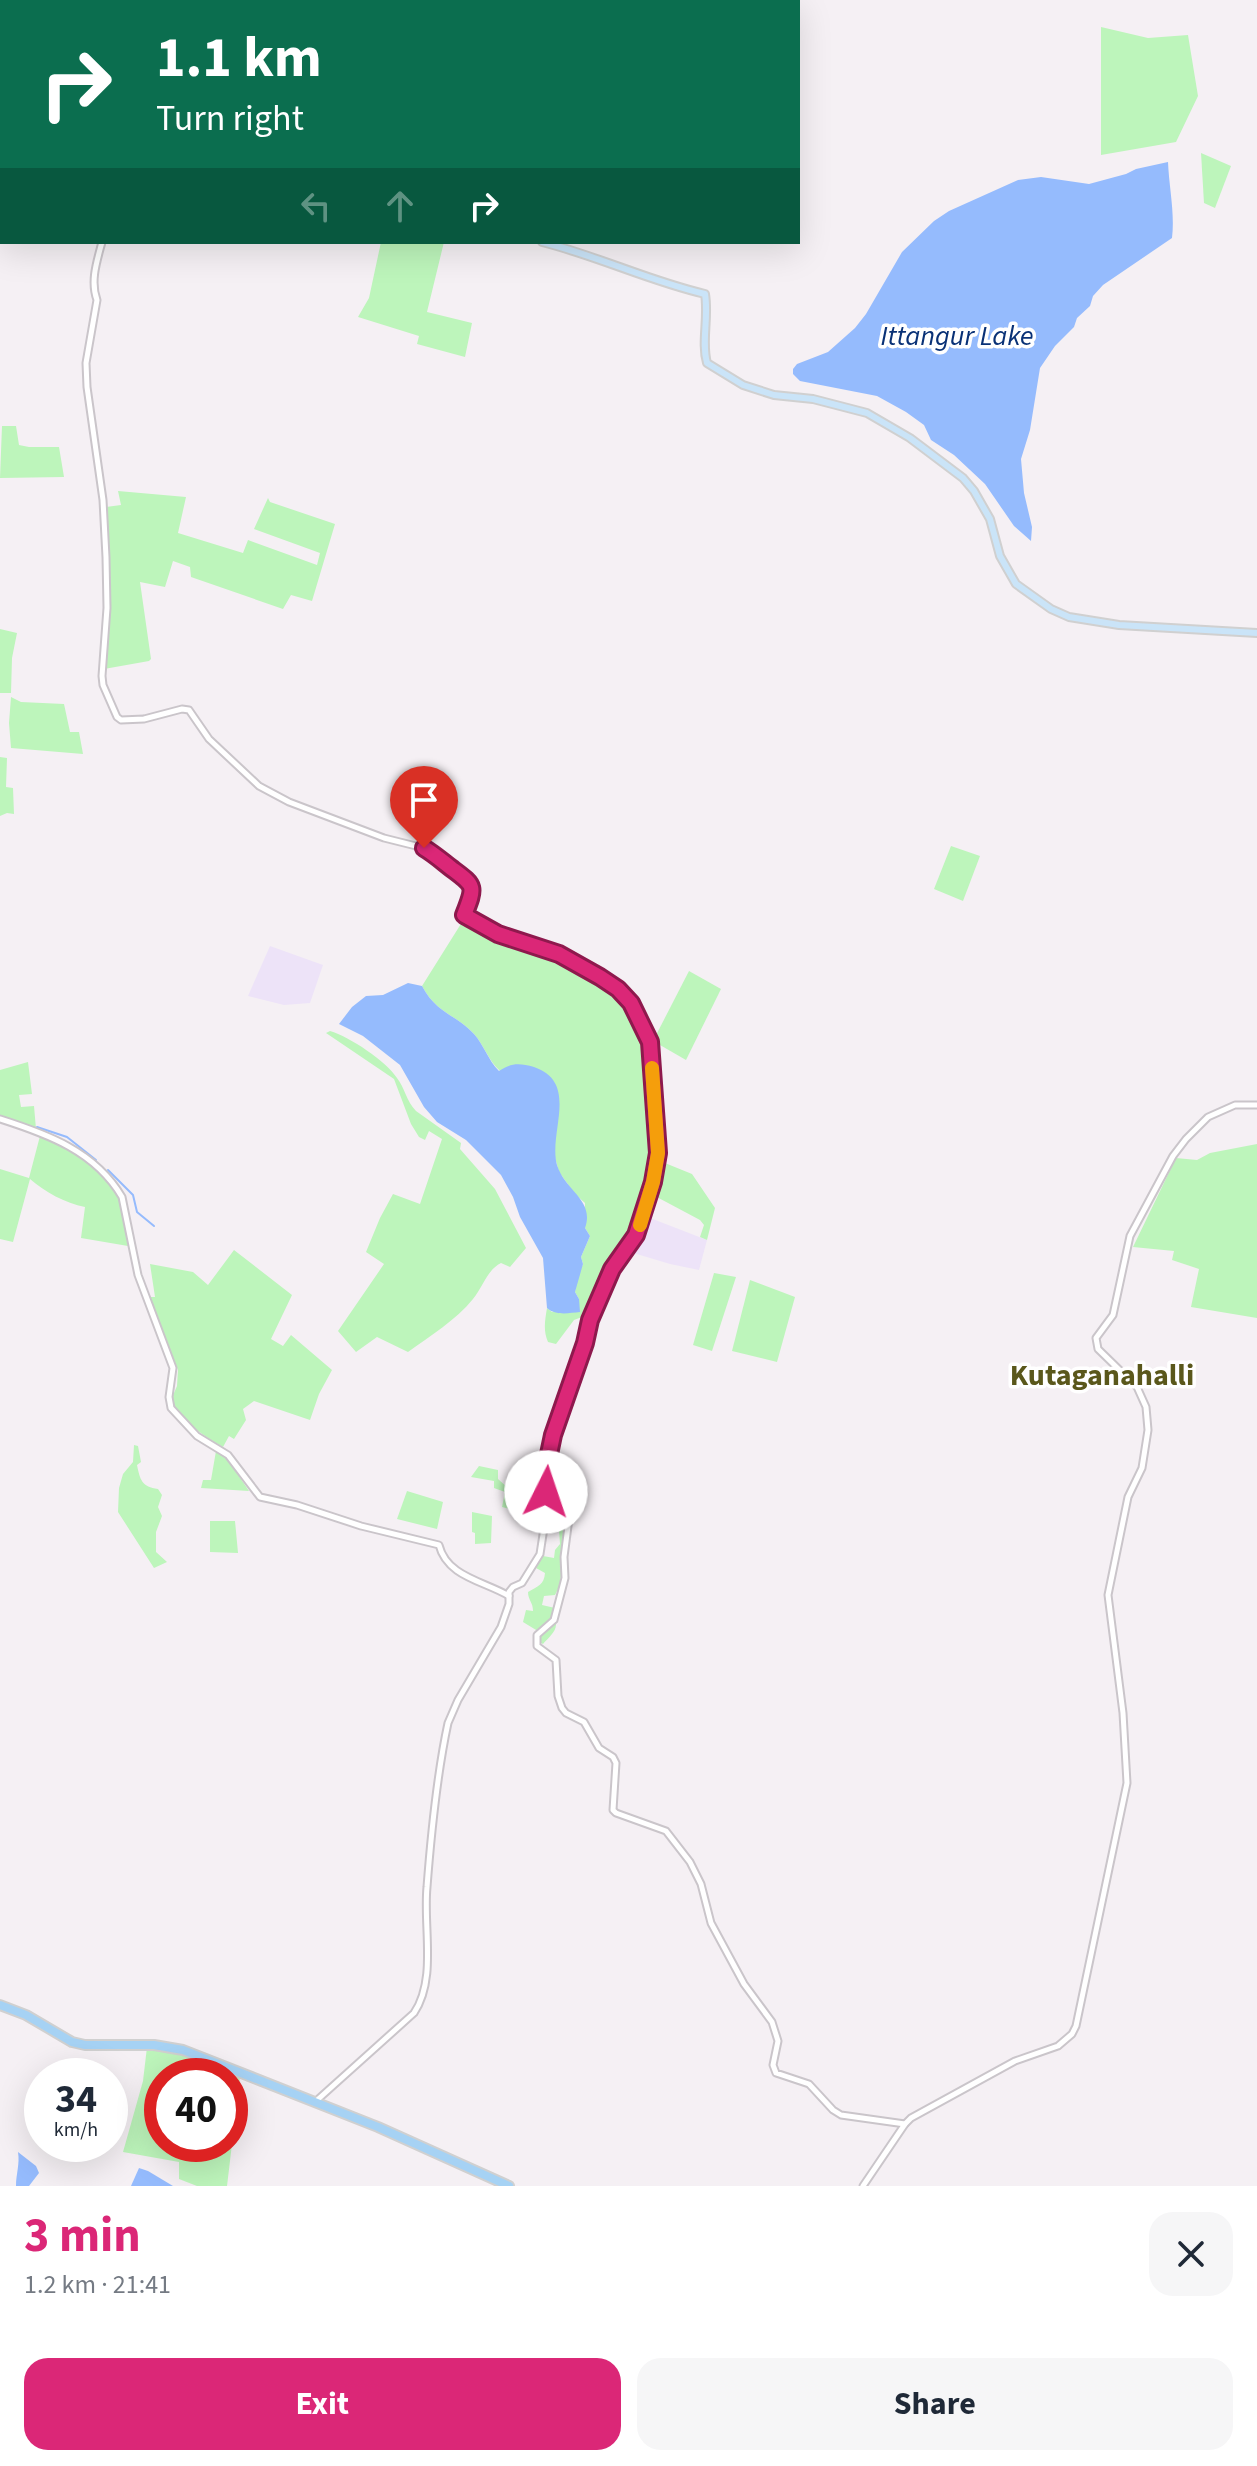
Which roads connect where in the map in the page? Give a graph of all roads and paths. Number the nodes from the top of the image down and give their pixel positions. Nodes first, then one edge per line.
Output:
1 (101, 244) edge
2 (550, 244) edge
3 (1257, 633) edge
4 (1257, 1105) edge
5 (0, 1119) edge
6 (551, 1497) junction
7 (509, 1596) junction
8 (0, 2005) edge
9 (315, 2102) junction
10 (905, 2124) junction
11 (509, 2186) edge
12 (863, 2186) edge

1 - 6 street
2 - 3 main road
4 - 10 street
5 - 7 street
6 - 7 street
6 - 10 street
7 - 9 street
8 - 9 highway
9 - 11 highway
10 - 12 street

